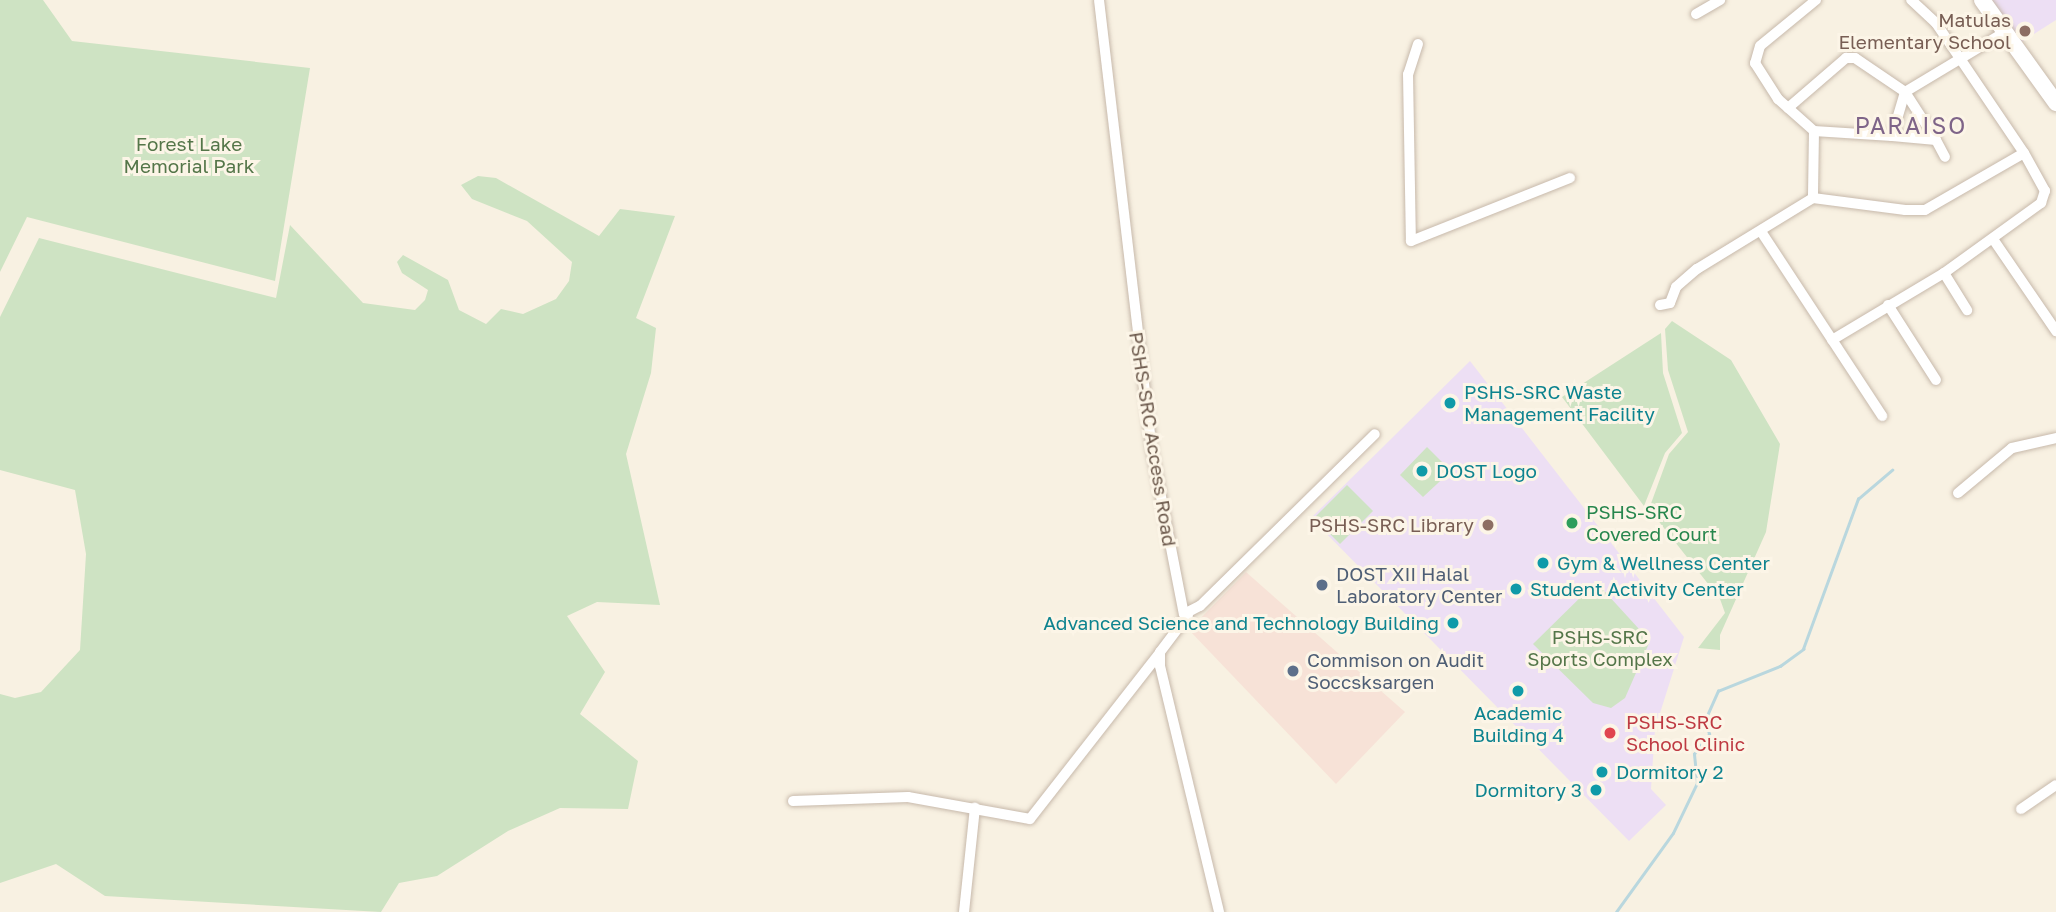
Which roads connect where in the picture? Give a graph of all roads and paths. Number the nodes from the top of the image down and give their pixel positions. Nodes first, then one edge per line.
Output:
1 (1099, 0) edge
2 (1720, 0) edge
3 (1816, 0) edge
4 (1911, 0) edge
5 (1982, 0) edge
6 (1696, 14) dead end
7 (2004, 32) junction
8 (1418, 44) dead end
9 (1960, 59) junction
10 (1905, 92) junction
11 (2056, 103) edge
12 (1788, 108) junction
13 (1814, 131) junction
14 (1892, 136) junction
15 (1936, 140) junction
16 (2024, 153) junction
17 (1945, 157) dead end
18 (1570, 178) dead end
19 (2045, 197) junction
20 (1813, 198) junction
21 (2056, 203) edge
22 (1762, 233) junction
23 (1993, 239) junction
24 (1944, 273) junction
25 (1660, 305) dead end
26 (1888, 305) junction
27 (1967, 310) dead end
28 (2056, 331) edge
29 (1832, 340) junction
30 (1936, 380) dead end
31 (1882, 416) dead end
32 (1375, 434) dead end
33 (2056, 438) edge
34 (1958, 494) dead end
35 (1188, 615) junction
36 (1159, 654) junction
37 (2056, 785) edge
38 (793, 801) dead end
39 (975, 808) junction
40 (2021, 809) dead end
41 (964, 912) edge
42 (1219, 912) edge

1 - 35 street, PSHS-SRC Access Road
2 - 6 street
3 - 12 street
4 - 9 street
5 - 7 main road
7 - 9 street
7 - 11 main road
8 - 18 street
9 - 10 street
9 - 16 street
10 - 12 street
10 - 14 street
10 - 15 street
12 - 13 street
13 - 14 street
13 - 20 street
14 - 15 street
15 - 17 street
16 - 19 street
16 - 20 street
19 - 21 street
19 - 23 street
20 - 22 street
22 - 25 street
22 - 29 street
23 - 24 street
23 - 28 street
24 - 26 street
24 - 27 street
26 - 29 street
26 - 30 street
29 - 31 street
32 - 35 street
33 - 34 street
35 - 36 street
36 - 39 street
36 - 42 street
37 - 40 street
38 - 39 street
39 - 41 street

